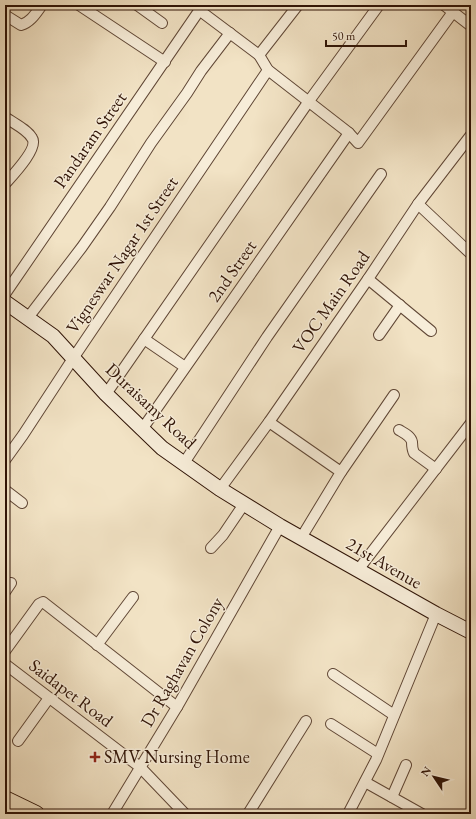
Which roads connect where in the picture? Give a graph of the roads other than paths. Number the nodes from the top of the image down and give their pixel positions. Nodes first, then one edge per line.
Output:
1 (42, 5) edge
2 (79, 5) edge
3 (137, 5) edge
4 (298, 5) edge
5 (379, 5) edge
6 (444, 5) edge
7 (201, 7) edge
8 (453, 12) junction
9 (5, 15) edge
10 (162, 23) dead end
11 (471, 26) edge
12 (230, 33) junction
13 (259, 55) junction
14 (165, 62) junction
15 (268, 70) junction
16 (309, 101) junction
17 (5, 118) edge
18 (350, 133) junction
19 (471, 135) edge
20 (381, 174) dead end
21 (5, 184) edge
22 (418, 204) junction
23 (471, 254) edge
24 (368, 279) junction
25 (5, 302) edge
26 (400, 304) junction
27 (27, 319) junction
28 (431, 331) dead end
29 (379, 335) dead end
30 (144, 339) junction
31 (74, 357) junction
32 (185, 367) junction
33 (106, 394) junction
34 (394, 395) dead end
35 (269, 422) junction
36 (471, 423) edge
37 (143, 428) junction
38 (399, 430) dead end
39 (5, 460) edge
40 (189, 467) junction
41 (436, 469) junction
42 (341, 472) junction
43 (220, 489) junction
44 (5, 490) edge
45 (22, 503) dead end
46 (244, 504) junction
47 (280, 526) junction
48 (301, 538) junction
49 (210, 548) dead end
50 (358, 570) junction
51 (11, 583) dead end
52 (5, 592) edge
53 (133, 597) dead end
54 (436, 614) junction
55 (471, 632) edge
56 (97, 645) junction
57 (5, 651) edge
58 (5, 664) edge
59 (333, 674) dead end
60 (49, 698) junction
61 (177, 707) junction
62 (394, 715) junction
63 (306, 721) dead end
64 (331, 724) dead end
65 (18, 741) dead end
66 (378, 754) junction
67 (406, 765) dead end
68 (140, 767) junction
69 (365, 782) junction
70 (5, 794) edge
71 (392, 797) junction
72 (12, 802) edge
73 (36, 814) edge
74 (112, 814) edge
75 (185, 814) edge
76 (248, 814) edge
77 (348, 814) edge
78 (422, 814) edge

1 - 9 street
2 - 14 street
3 - 10 street
4 - 13 street
5 - 16 street
6 - 8 street
7 - 12 street
7 - 14 street, Pandaram Street
8 - 11 street
8 - 18 street
12 - 13 street
12 - 27 street
13 - 15 street
14 - 25 street, Pandaram Street
15 - 16 street
15 - 31 street, Vigneswar Nagar 1st Street
16 - 18 street
16 - 30 street
17 - 21 street
18 - 32 street, 2nd Street
19 - 22 street, VOC Main Road
20 - 40 street
22 - 23 street
22 - 24 street, VOC Main Road
24 - 26 street
24 - 35 street, VOC Main Road
25 - 27 street, Duraisamy Road
26 - 28 street
26 - 29 street
27 - 31 street, Duraisamy Road
30 - 32 street
30 - 33 street
31 - 33 street, Duraisamy Road
31 - 39 street, Vigneswar Nagar 1st Street
32 - 37 street, 2nd Street
33 - 37 street, Duraisamy Road
34 - 42 street
35 - 42 street
35 - 43 street, VOC Main Road
36 - 41 street
37 - 40 street, Duraisamy Road
38 - 41 street
40 - 43 street, Duraisamy Road
41 - 50 street
42 - 48 street
43 - 46 street, Duraisamy Road
44 - 45 street
46 - 47 street, Duraisamy Road
46 - 49 street
47 - 48 street, 21st Avenue
47 - 61 street, Dr Raghavan Colony
48 - 50 street, 21st Avenue
50 - 54 street, 21st Avenue
51 - 52 street
53 - 56 street
54 - 55 street, 21st Avenue
54 - 62 street
56 - 57 street
56 - 61 street
58 - 60 street, Saidapet Road
59 - 62 street
60 - 65 street
60 - 68 street, Saidapet Road
61 - 68 street, Dr Raghavan Colony
62 - 66 street
63 - 76 street
64 - 66 street
66 - 69 street
67 - 71 street
68 - 74 street, Dr Raghavan Colony
68 - 75 street, Saidapet Road
69 - 71 street
69 - 77 street
70 - 72 street
71 - 78 street
72 - 73 main road

